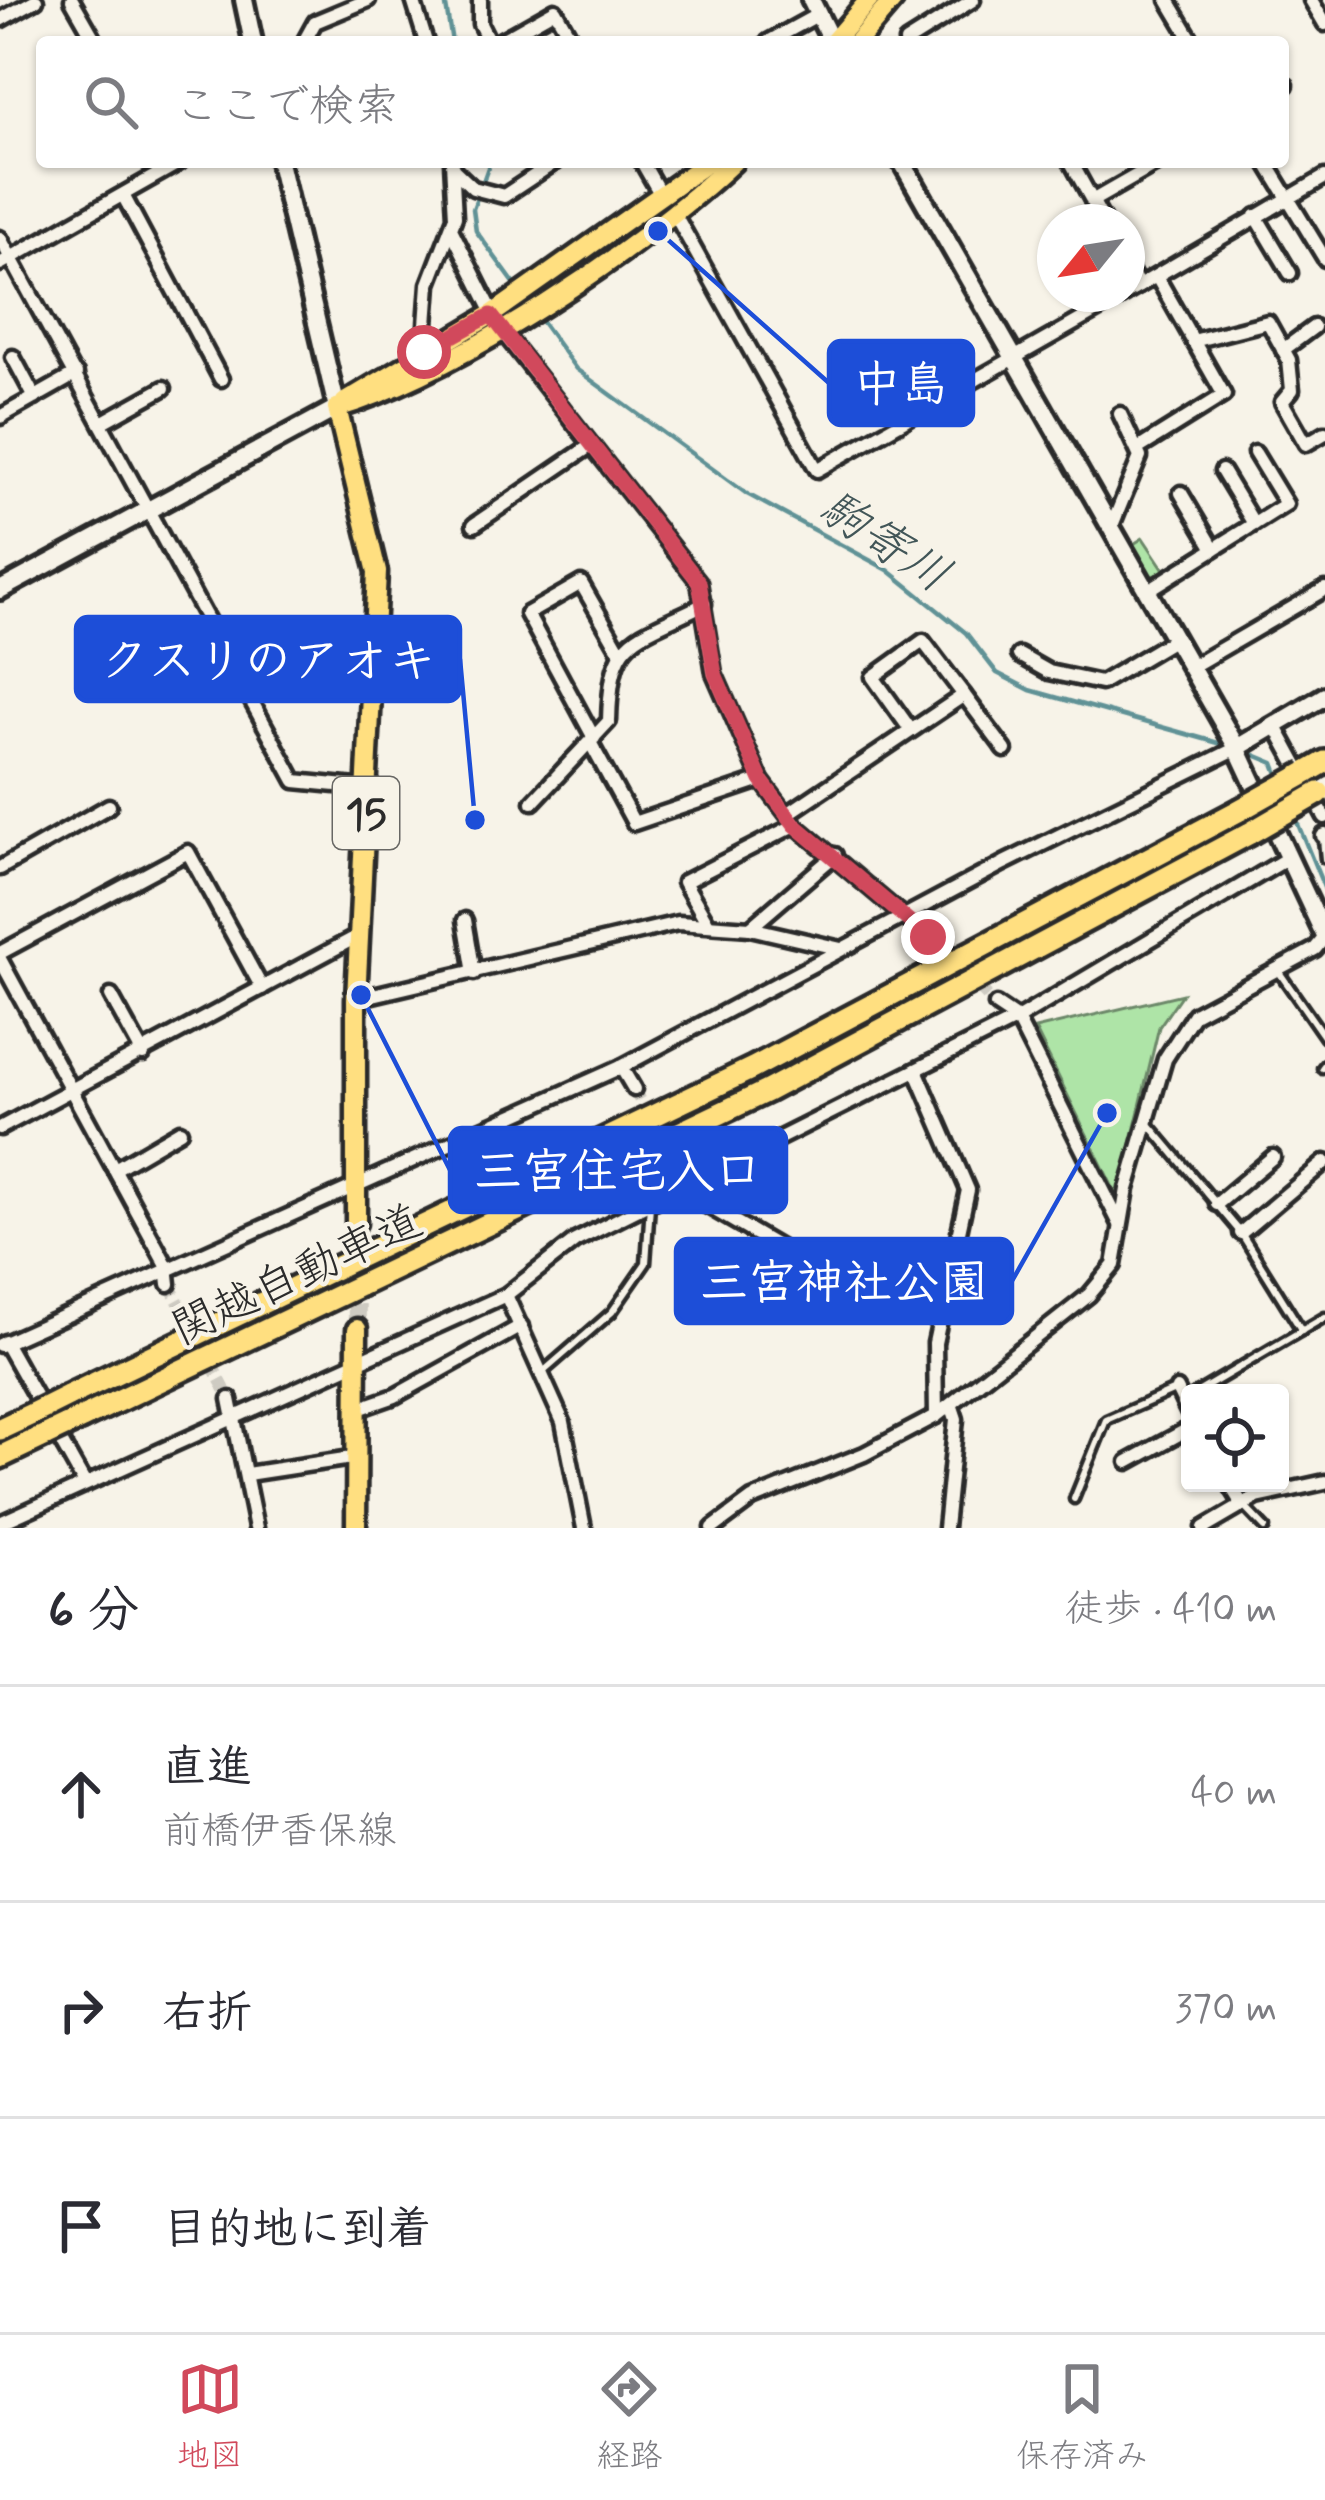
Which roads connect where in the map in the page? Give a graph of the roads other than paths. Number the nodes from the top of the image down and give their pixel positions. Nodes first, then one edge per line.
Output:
1 (36, 0) edge
2 (72, 0) edge
3 (244, 0) edge
4 (368, 0) edge
5 (413, 0) edge
6 (480, 0) edge
7 (869, 0) edge
8 (893, 0) edge
9 (973, 0) edge
10 (1168, 0) edge
11 (1311, 0) edge
12 (815, 7) edge
13 (0, 20) edge
14 (1325, 24) edge
15 (93, 36) edge
16 (252, 36) edge
17 (307, 36) edge
18 (424, 36) edge
19 (489, 36) edge
20 (505, 36) edge
21 (570, 36) edge
22 (776, 36) edge
23 (830, 36) edge
24 (838, 36) edge
25 (862, 36) edge
26 (916, 36) edge
27 (1189, 36) edge
28 (165, 168) edge
29 (280, 168) edge
30 (452, 168) edge
31 (455, 168) edge
32 (547, 168) edge
33 (645, 168) edge
34 (700, 168) edge
35 (726, 168) edge
36 (905, 168) edge
37 (1078, 168) edge
38 (1150, 168) edge
39 (1270, 168) edge
40 (1325, 177) edge
41 (123, 195) junction
42 (662, 198) junction
43 (1289, 199) junction
44 (1092, 201) junction
45 (1094, 204) edge
46 (1256, 216) junction
47 (679, 220) dead end
48 (452, 231) junction
49 (0, 238) edge
50 (1325, 259) edge
51 (6, 261) edge
52 (1291, 273) dead end
53 (1156, 277) junction
54 (1145, 283) edge
55 (539, 294) junction
56 (1093, 312) edge
57 (496, 323) junction
58 (1314, 327) dead end
59 (1193, 341) junction
60 (1283, 350) junction
61 (424, 352) junction
62 (1013, 357) junction
63 (13, 358) dead end
64 (76, 374) junction
65 (221, 379) dead end
66 (164, 388) dead end
67 (35, 398) junction
68 (337, 408) junction
69 (1120, 415) dead end
70 (103, 422) junction
71 (2, 423) edge
72 (1325, 433) edge
73 (590, 446) junction
74 (1139, 448) junction
75 (1256, 453) dead end
76 (1222, 471) dead end
77 (1181, 494) dead end
78 (151, 508) junction
79 (1254, 524) junction
80 (474, 525) dead end
81 (1111, 528) junction
82 (1214, 549) junction
83 (0, 590) edge
84 (1325, 590) edge
85 (1148, 591) junction
86 (704, 604) junction
87 (1174, 639) junction
88 (621, 653) junction
89 (1019, 655) dead end
90 (1191, 668) junction
91 (964, 695) junction
92 (1325, 696) edge
93 (1275, 725) junction
94 (910, 729) junction
95 (592, 740) junction
96 (1237, 748) junction
97 (1005, 750) dead end
98 (1316, 767) edge
99 (761, 780) junction
100 (368, 788) junction
101 (1322, 792) edge
102 (533, 802) dead end
103 (109, 806) dead end
104 (1325, 817) edge
105 (792, 819) junction
106 (1324, 836) edge
107 (835, 855) junction
108 (1288, 858) junction
109 (1325, 859) edge
110 (0, 868) edge
111 (907, 917) junction
112 (465, 920) dead end
113 (706, 922) junction
114 (751, 928) junction
115 (360, 935) junction
116 (1325, 936) edge
117 (928, 937) tunnel mouth
118 (842, 950) junction
119 (0, 956) edge
120 (1277, 970) junction
121 (474, 973) junction
122 (262, 988) junction
123 (111, 997) dead end
124 (356, 1000) junction
125 (996, 1005) tunnel mouth
126 (1017, 1019) junction
127 (1325, 1038) edge
128 (142, 1054) junction
129 (621, 1067) junction
130 (916, 1070) junction
131 (634, 1089) tunnel mouth
132 (72, 1090) junction
133 (1148, 1123) junction
134 (0, 1128) edge
135 (180, 1131) dead end
136 (1273, 1156) dead end
137 (1325, 1162) edge
138 (115, 1169) junction
139 (674, 1169) tunnel mouth
140 (353, 1185) junction
141 (682, 1192) junction
142 (1217, 1204) junction
143 (650, 1205) junction
144 (356, 1223) tunnel mouth
145 (1121, 1225) junction
146 (1241, 1233) junction
147 (167, 1266) junction
148 (169, 1284) tunnel mouth
149 (812, 1292) dead end
150 (506, 1295) junction
151 (1325, 1317) edge
152 (521, 1326) junction
153 (357, 1329) tunnel mouth
154 (1302, 1331) junction
155 (3, 1343) edge
156 (358, 1364) junction
157 (542, 1372) junction
158 (1206, 1384) edge
159 (1181, 1397) edge
160 (230, 1399) tunnel mouth
161 (952, 1406) junction
162 (358, 1409) junction
163 (937, 1416) junction
164 (238, 1420) junction
165 (0, 1429) edge
166 (1181, 1433) edge
167 (0, 1457) edge
168 (359, 1457) junction
169 (1128, 1462) dead end
170 (247, 1474) junction
171 (1325, 1481) edge
172 (85, 1484) junction
173 (1235, 1492) edge
174 (1074, 1499) dead end
175 (1242, 1504) junction
176 (0, 1523) edge
177 (720, 1526) edge
178 (256, 1528) edge
179 (356, 1528) edge
180 (584, 1528) edge
181 (945, 1528) edge
182 (1204, 1528) edge
183 (1265, 1528) edge

1 - 13 street
2 - 15 street
3 - 16 street
4 - 17 street
5 - 18 street
6 - 19 street
7 - 24 main road
8 - 25 main road
9 - 26 street
10 - 27 street
11 - 14 street
12 - 22 street
12 - 23 street
20 - 21 street
28 - 41 street
29 - 68 street
30 - 48 street
31 - 32 street
33 - 42 street
34 - 42 main road
35 - 55 main road
36 - 62 street
37 - 44 street
38 - 44 street
39 - 43 street
40 - 43 street
41 - 51 street
41 - 65 street
42 - 55 main road
43 - 46 street
43 - 50 street
44 - 45 street
46 - 52 street
46 - 53 street
47 - 62 street
48 - 57 street
48 - 61 street
49 - 51 street
51 - 64 street
53 - 54 street
53 - 59 street
55 - 57 main road
56 - 62 street
57 - 61 main road
57 - 68 main road
57 - 73 street
58 - 60 street
59 - 60 street
59 - 74 street
60 - 72 street
61 - 68 main road
62 - 81 street
63 - 67 street
64 - 67 street
64 - 70 street
66 - 70 street
67 - 71 street
68 - 78 street
68 - 100 main road, 15
69 - 74 street
70 - 78 street
73 - 80 street
73 - 86 street
74 - 81 street
75 - 79 street
76 - 79 street
77 - 82 street
78 - 83 street
78 - 100 street
79 - 82 street
81 - 85 street
82 - 85 street
84 - 90 street
85 - 87 street
86 - 88 street
86 - 99 street
87 - 89 street
87 - 90 street
88 - 95 street
88 - 95 street
90 - 96 street
91 - 94 street
91 - 94 street
91 - 97 street
92 - 93 street
93 - 96 street
93 - 104 street
94 - 105 street
95 - 99 street
95 - 102 street
96 - 108 street
96 - 111 street
98 - 165 highway, 関越自動車道, bridge
99 - 105 street
100 - 115 main road, 15
101 - 167 highway, 関越自動車道, bridge
103 - 110 street
105 - 107 street
105 - 113 street
106 - 109 lane
107 - 111 street
107 - 114 street
108 - 116 street
108 - 126 street
111 - 117 street
111 - 118 street
112 - 121 street
113 - 114 street
113 - 121 street
114 - 118 street
115 - 122 street
115 - 124 main road, 15
116 - 120 street
118 - 129 street
119 - 122 street
119 - 132 street
120 - 127 lane
120 - 133 street
121 - 124 street
122 - 128 street
123 - 128 street
124 - 140 main road, 15
125 - 126 street
126 - 130 street
126 - 145 street
128 - 132 street
129 - 131 street
129 - 140 street
130 - 141 street
130 - 163 street
132 - 134 street
132 - 138 street
133 - 142 lane
133 - 145 street
135 - 138 street
136 - 142 street
137 - 146 street
138 - 147 street
139 - 141 street
140 - 144 main road, 15
140 - 147 street
141 - 143 street
141 - 149 street
142 - 146 lane
143 - 150 street
143 - 157 lane
145 - 161 street
146 - 154 lane
147 - 148 street
147 - 155 street
150 - 152 street
150 - 156 street
151 - 154 lane
152 - 157 street
152 - 162 street
153 - 156 main road
154 - 158 lane
155 - 172 street
156 - 162 main road
156 - 164 street
157 - 180 street
159 - 174 lane
160 - 164 street
161 - 163 street
161 - 181 street
162 - 168 main road
163 - 177 street
164 - 170 street
164 - 172 street
166 - 169 street
168 - 170 street
168 - 179 main road
170 - 178 street
171 - 175 street
172 - 176 street
173 - 175 street
175 - 182 street
175 - 183 lane

